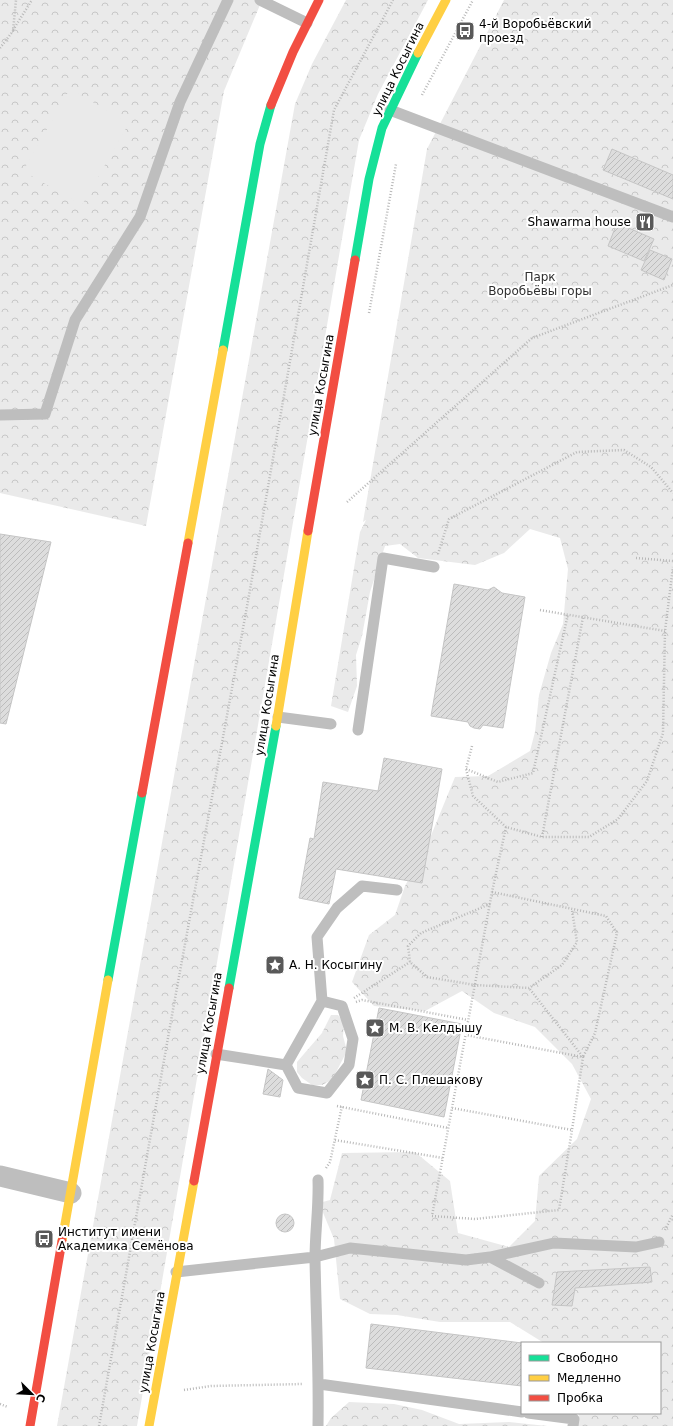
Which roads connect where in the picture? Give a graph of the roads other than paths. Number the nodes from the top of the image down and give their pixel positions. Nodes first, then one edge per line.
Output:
1 (228, 0) edge
2 (260, 0) edge
3 (319, 0) edge
4 (446, 0) edge
5 (307, 23) junction
6 (390, 110) junction
7 (673, 217) edge
8 (0, 415) edge
9 (434, 567) road end
10 (278, 717) junction
11 (331, 724) dead end
12 (358, 730) dead end
13 (397, 890) dead end
14 (322, 1001) junction
15 (216, 1054) junction
16 (286, 1065) junction
17 (0, 1176) edge
18 (318, 1180) road end
19 (71, 1193) junction
20 (659, 1242) dead end
21 (315, 1257) junction
22 (490, 1258) junction
23 (176, 1272) junction
24 (539, 1283) dead end
25 (319, 1384) junction
26 (521, 1412) edge
27 (536, 1414) edge
28 (30, 1426) edge
29 (149, 1426) edge
30 (318, 1426) edge
31 (573, 1426) edge

1 - 8 lane
2 - 5 lane
3 - 5 main road
4 - 6 main road, улица Косыгина
5 - 19 main road
6 - 7 lane
6 - 10 main road, улица Косыгина
9 - 12 lane
10 - 11 lane
10 - 15 main road, улица Косыгина
13 - 14 lane
14 - 16 lane
14 - 16 lane
15 - 16 lane
15 - 23 main road, улица Косыгина
17 - 19 street
18 - 21 lane
19 - 28 main road
20 - 22 lane
21 - 22 lane
21 - 23 lane
21 - 25 lane
22 - 24 lane
23 - 29 main road, улица Косыгина
25 - 26 lane
25 - 30 lane
27 - 31 lane

